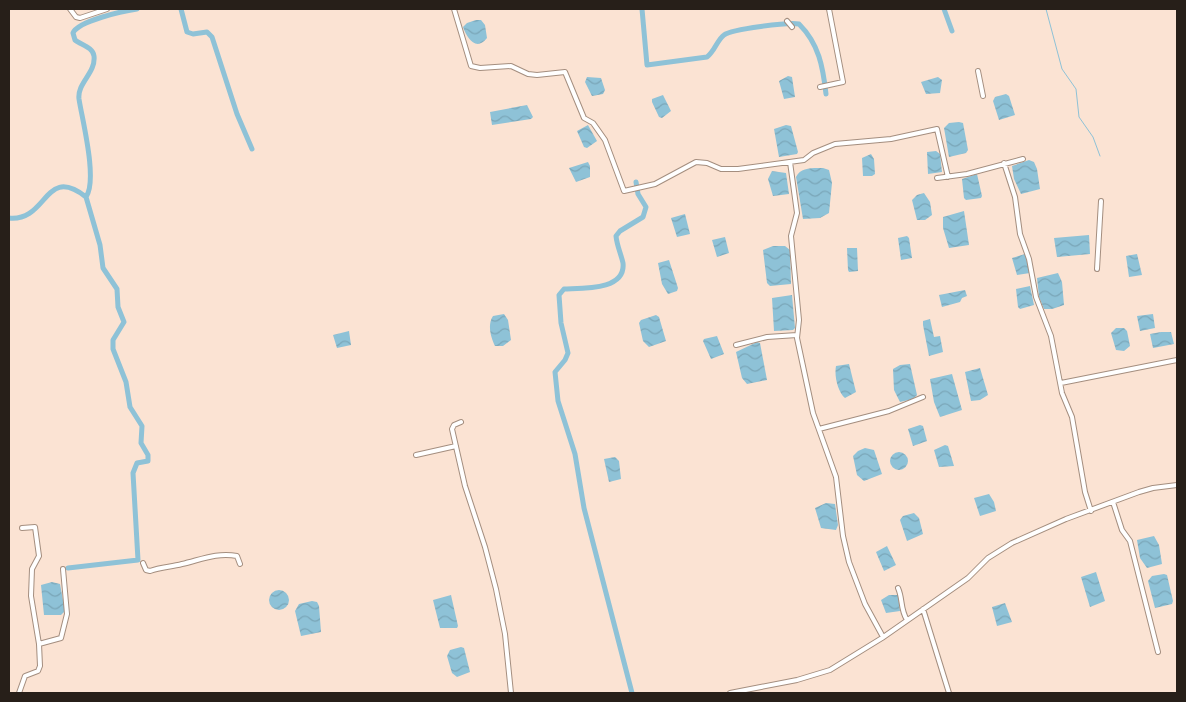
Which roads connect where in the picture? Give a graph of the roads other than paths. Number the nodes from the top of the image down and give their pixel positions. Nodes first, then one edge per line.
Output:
1 (70, 9) edge
2 (107, 9) edge
3 (454, 9) edge
4 (829, 9) edge
5 (787, 21) dead end
6 (792, 28) dead end
7 (978, 71) dead end
8 (820, 87) dead end
9 (983, 96) dead end
10 (1023, 159) dead end
11 (790, 162) junction
12 (1004, 163) junction
13 (948, 177) junction
14 (936, 178) dead end
15 (1101, 201) dead end
16 (1097, 268) dead end
17 (797, 336) junction
18 (736, 345) dead end
19 (1177, 360) edge
20 (1061, 383) junction
21 (923, 397) dead end
22 (461, 422) dead end
23 (819, 428) junction
24 (456, 446) junction
25 (416, 455) dead end
26 (1177, 485) edge
27 (1113, 502) junction
28 (1091, 511) junction
29 (22, 528) dead end
30 (143, 563) dead end
31 (240, 564) dead end
32 (64, 569) dead end
33 (898, 588) dead end
34 (923, 609) junction
35 (907, 620) junction
36 (883, 637) junction
37 (39, 644) junction
38 (1158, 652) dead end
39 (756, 688) junction
40 (20, 693) edge
41 (511, 693) edge
42 (730, 693) edge
43 (757, 693) edge
44 (949, 693) edge

1 - 2 street
3 - 11 street
4 - 8 street
5 - 6 street
7 - 9 street
10 - 12 street
11 - 13 street
11 - 17 street
12 - 13 street
12 - 20 street
13 - 14 street
15 - 16 street
17 - 18 street
17 - 23 street
19 - 20 street
20 - 28 street
21 - 23 street
22 - 24 street
23 - 36 street
24 - 25 street
24 - 41 street
26 - 27 street
27 - 28 street
27 - 38 street
28 - 34 street
29 - 37 street
30 - 31 street
32 - 37 street
33 - 35 street
34 - 35 street
34 - 44 street
35 - 36 street
36 - 39 street
37 - 40 street
39 - 42 street
39 - 43 street

